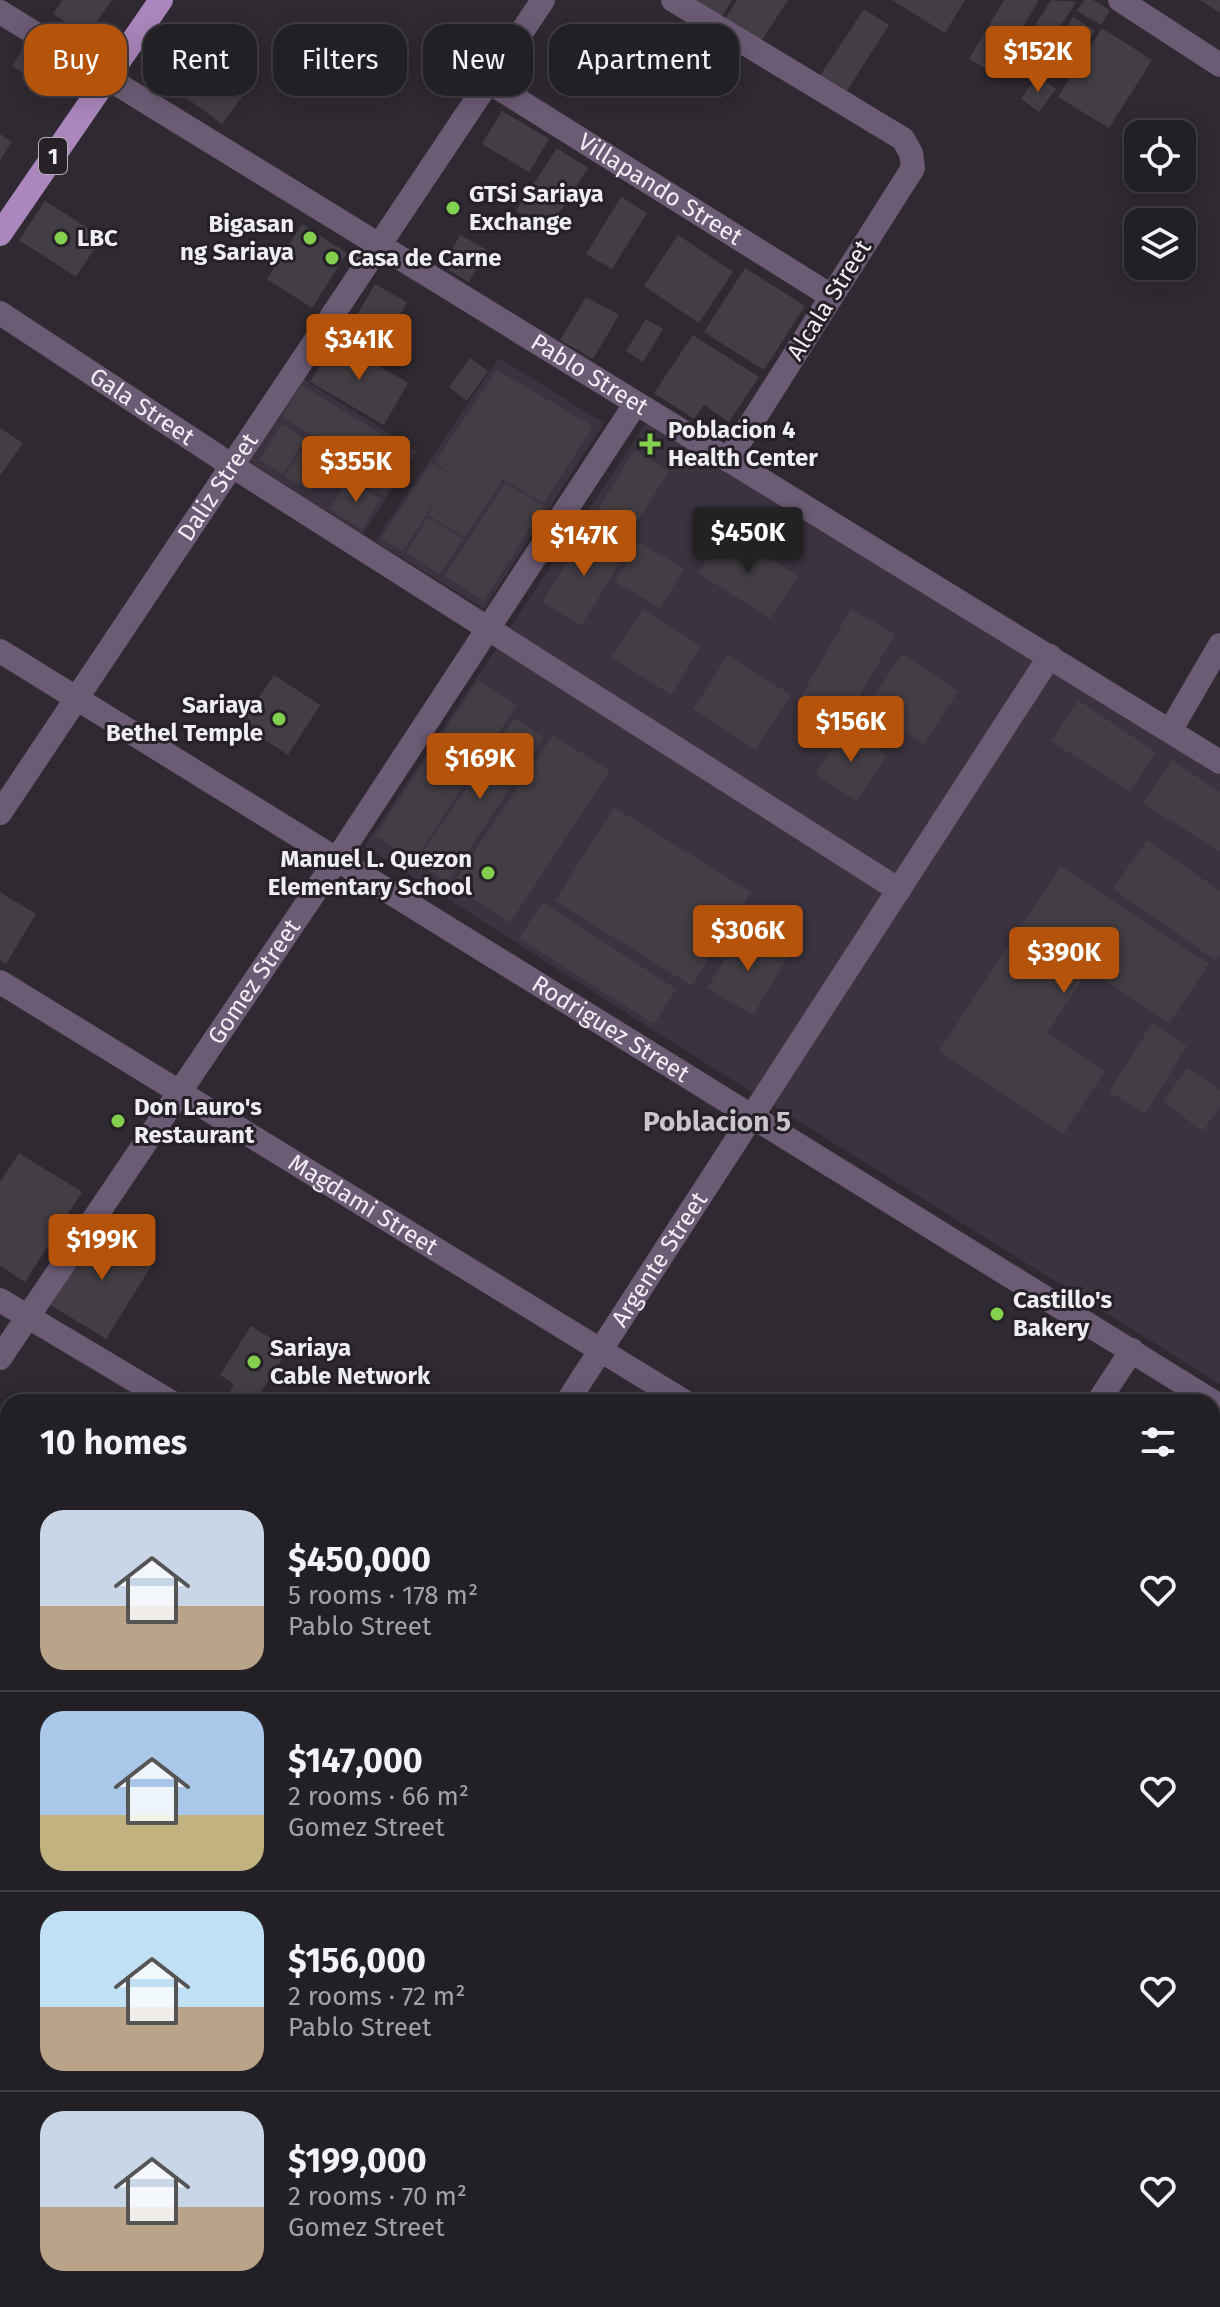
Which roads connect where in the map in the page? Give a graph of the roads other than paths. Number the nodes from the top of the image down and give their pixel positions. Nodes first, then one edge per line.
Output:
1 (161, 0) edge
2 (543, 0) edge
3 (673, 0) edge
4 (1120, 0) edge
5 (0, 12) edge
6 (527, 24) edge
7 (24, 27) edge
8 (127, 49) edge
9 (1220, 65) edge
10 (127, 90) edge
11 (95, 96) edge
12 (480, 96) edge
13 (511, 96) edge
14 (0, 234) edge
15 (380, 247) junction
16 (831, 296) junction
17 (0, 313) edge
18 (636, 403) junction
19 (728, 460) junction
20 (234, 467) junction
21 (488, 629) junction
22 (1220, 645) edge
23 (0, 651) edge
24 (1050, 656) junction
25 (77, 699) junction
26 (1170, 731) junction
27 (1220, 762) edge
28 (0, 813) edge
29 (337, 859) junction
30 (899, 890) junction
31 (0, 982) edge
32 (180, 1091) junction
33 (751, 1114) junction
34 (0, 1300) edge
35 (28, 1317) junction
36 (600, 1350) junction
37 (1132, 1350) junction
38 (0, 1358) edge
39 (158, 1394) edge
40 (572, 1394) edge
41 (672, 1394) edge
42 (1103, 1394) edge
43 (1201, 1394) edge

1 - 8 main road, 1
2 - 6 street, Daliz Street
3 - 16 street, Alcala Street
4 - 9 street
5 - 7 street, Pablo Street
10 - 15 street, Pablo Street
11 - 14 main road, 1
12 - 15 street, Daliz Street
13 - 16 street, Villapando Street
15 - 18 street, Pablo Street
15 - 20 street, Daliz Street
16 - 19 street, Alcala Street
17 - 20 street, Gala Street
18 - 19 street, Pablo Street
18 - 21 street, Gomez Street
19 - 24 street, Pablo Street
20 - 21 street, Gala Street
20 - 25 street, Daliz Street
21 - 29 street, Gomez Street
21 - 30 street, Gala Street
22 - 26 street
23 - 25 street, Rodriguez Street
24 - 26 street, Pablo Street
24 - 30 street, Argente Street
25 - 28 street, Daliz Street
25 - 29 street, Rodriguez Street
26 - 27 street, Pablo Street
29 - 32 street, Gomez Street
29 - 33 street, Rodriguez Street
30 - 33 street, Argente Street
31 - 32 street, Magdami Street
32 - 35 street, Gomez Street
32 - 36 street, Magdami Street
33 - 36 street, Argente Street
33 - 37 street, Rodriguez Street
34 - 35 street
35 - 38 street, Gomez Street
35 - 39 street
36 - 40 street, Argente Street
36 - 41 street, Magdami Street
37 - 42 street
37 - 43 street, Rodriguez Street

